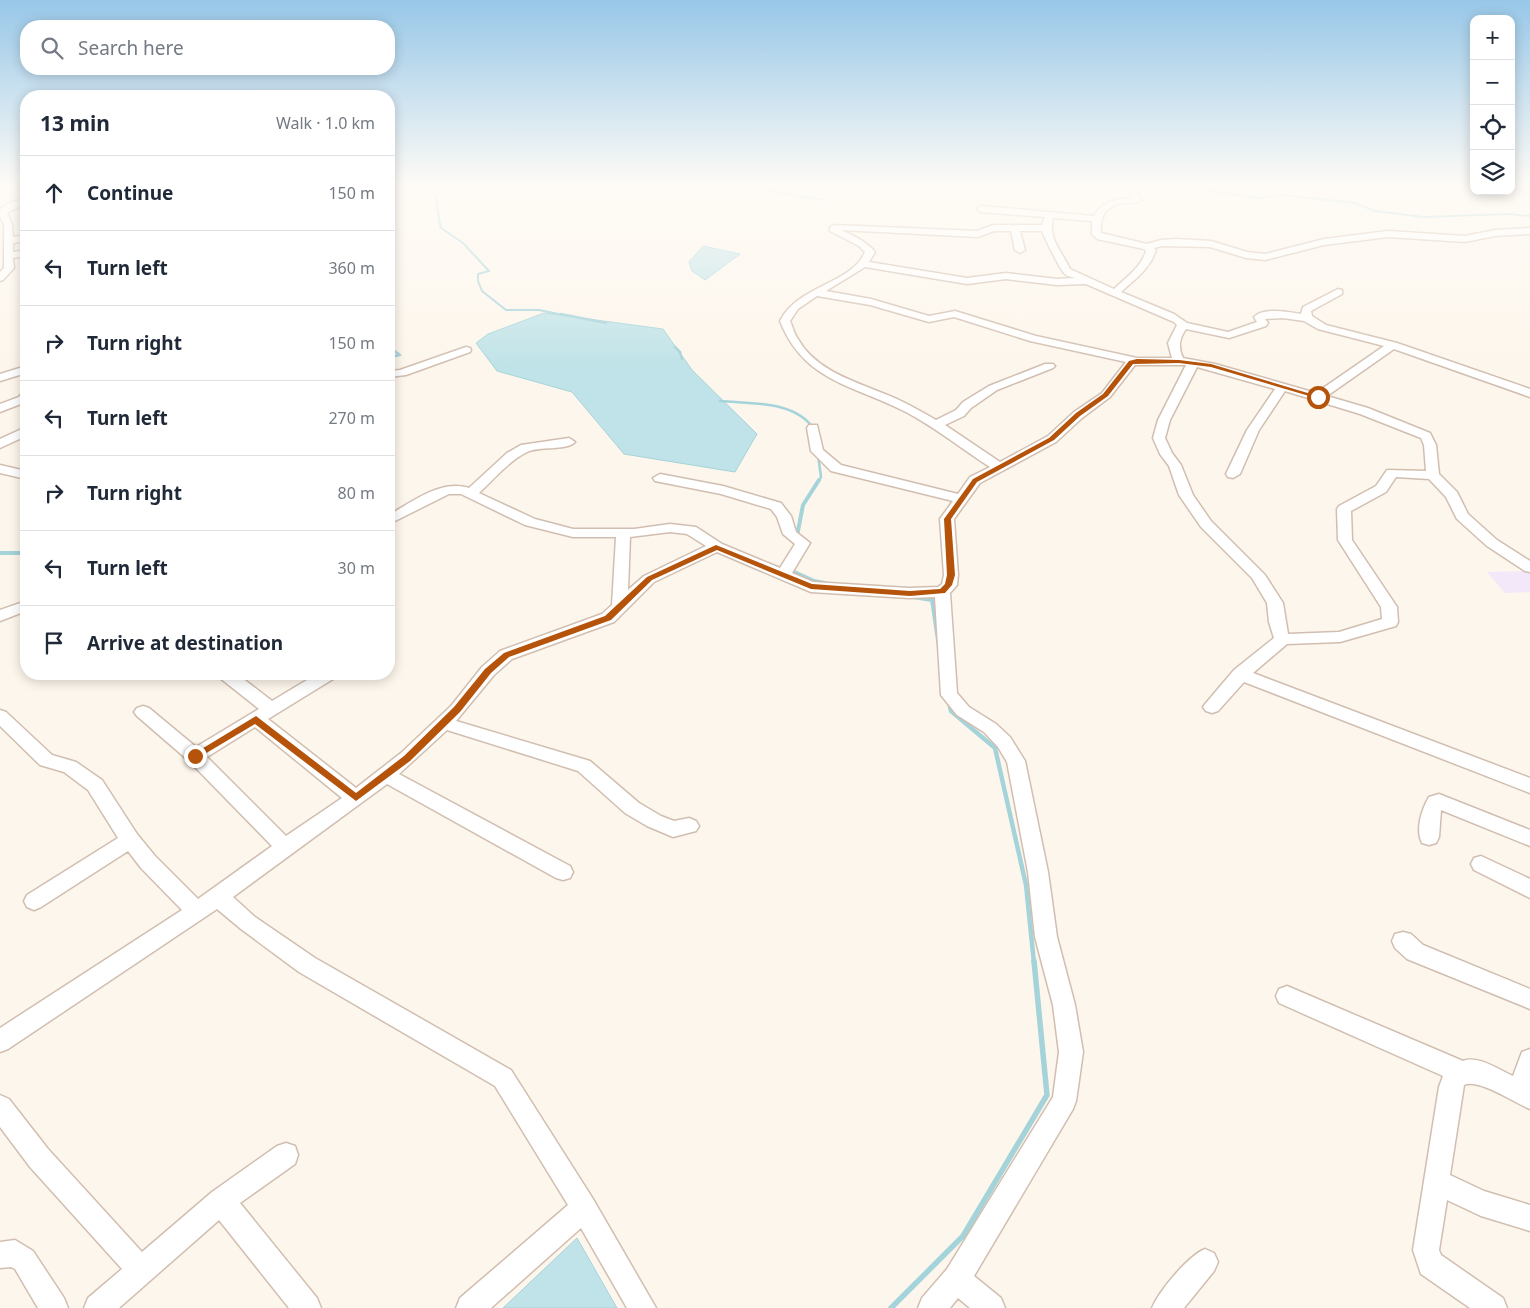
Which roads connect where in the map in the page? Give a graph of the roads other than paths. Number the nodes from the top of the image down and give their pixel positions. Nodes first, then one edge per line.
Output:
1 (7, 247) edge
2 (865, 247) edge
3 (1019, 247) edge
4 (1055, 247) edge
5 (1147, 247) edge
6 (1221, 247) edge
7 (1304, 247) edge
8 (1020, 250) dead end
9 (20, 254) edge
10 (8, 256) junction
11 (863, 264) junction
12 (0, 278) edge
13 (1085, 281) junction
14 (1338, 292) dead end
15 (817, 293) junction
16 (1115, 293) junction
17 (1307, 318) junction
18 (1183, 325) junction
19 (1393, 345) junction
20 (466, 350) dead end
21 (1137, 361) junction
22 (1179, 361) junction
23 (1194, 363) junction
24 (1049, 366) dead end
25 (20, 373) edge
26 (395, 373) edge
27 (0, 378) edge
28 (1283, 386) junction
29 (1530, 393) edge
30 (1318, 397) junction
31 (20, 400) edge
32 (0, 408) edge
33 (936, 425) junction
34 (813, 428) dead end
35 (20, 434) edge
36 (569, 442) dead end
37 (0, 444) edge
38 (1175, 465) junction
39 (998, 466) junction
40 (0, 469) edge
41 (20, 474) edge
42 (1233, 474) dead end
43 (1433, 475) junction
44 (1165, 477) dead end
45 (660, 478) dead end
46 (471, 493) junction
47 (962, 498) junction
48 (395, 517) edge
49 (623, 533) junction
50 (716, 547) junction
51 (1530, 568) edge
52 (783, 575) junction
53 (942, 592) junction
54 (620, 606) junction
55 (20, 608) edge
56 (0, 616) edge
57 (1282, 640) junction
58 (1240, 674) junction
59 (234, 680) edge
60 (319, 680) edge
61 (1212, 707) dead end
62 (272, 710) junction
63 (142, 712) dead end
64 (0, 716) edge
65 (256, 719) junction
66 (443, 723) junction
67 (195, 756) junction
68 (386, 775) junction
69 (1530, 786) edge
70 (356, 798) junction
71 (689, 826) dead end
72 (1429, 837) dead end
73 (1530, 838) edge
74 (130, 840) junction
75 (285, 847) junction
76 (1481, 864) dead end
77 (563, 872) dead end
78 (1530, 889) edge
79 (218, 898) junction
80 (34, 901) dead end
81 (197, 911) junction
82 (1403, 941) dead end
83 (1287, 996) dead end
84 (1530, 999) edge
85 (0, 1041) edge
86 (1530, 1060) edge
87 (1463, 1073) junction
88 (1526, 1095) edge
89 (0, 1107) edge
90 (286, 1155) dead end
91 (1436, 1182) junction
92 (221, 1201) junction
93 (584, 1208) junction
94 (1530, 1218) edge
95 (0, 1255) edge
96 (1205, 1262) dead end
97 (141, 1270) junction
98 (957, 1279) junction
99 (54, 1308) edge
100 (98, 1308) edge
101 (307, 1308) edge
102 (470, 1308) edge
103 (642, 1308) edge
104 (932, 1308) edge
105 (990, 1308) edge
106 (1166, 1308) edge
107 (1493, 1308) edge

1 - 10 street
2 - 11 street
3 - 8 street
4 - 13 street
5 - 16 street
6 - 7 street
9 - 10 street
10 - 12 street
11 - 13 street
11 - 15 street
13 - 16 street
14 - 17 street
15 - 21 street
15 - 33 street
16 - 18 street
17 - 18 street
17 - 19 street
18 - 22 street
19 - 29 street
19 - 30 street
20 - 26 street
21 - 22 street
21 - 39 street
22 - 23 street
23 - 28 street
23 - 38 street
24 - 33 street
25 - 27 street
28 - 30 street
28 - 42 street
30 - 43 street
31 - 32 street
33 - 39 street
34 - 47 street
35 - 37 street
36 - 46 street
38 - 44 street
38 - 57 street
39 - 47 street
40 - 41 street
43 - 51 street
43 - 57 street
45 - 52 street
46 - 48 street
46 - 49 street
47 - 53 street
49 - 50 street
49 - 54 street
50 - 52 street
50 - 54 street
52 - 53 street
53 - 98 street
54 - 66 street
55 - 56 street
57 - 58 street
58 - 61 street
58 - 69 street
59 - 62 street
60 - 62 street
62 - 65 street
63 - 67 street
64 - 74 street
65 - 67 street
65 - 70 street
66 - 68 street
66 - 71 street
67 - 75 street
68 - 70 street
68 - 77 street
70 - 75 street
72 - 73 street
74 - 80 street
74 - 81 street
75 - 79 street
76 - 78 street
79 - 81 street
79 - 93 street
81 - 85 street
82 - 84 street
83 - 87 street
86 - 88 street
87 - 88 street
87 - 91 street
89 - 97 street
90 - 92 street
91 - 94 street
91 - 107 street
92 - 97 street
92 - 101 street
93 - 102 street
93 - 103 street
95 - 99 street
96 - 106 street
97 - 100 street
98 - 104 street
98 - 105 street

